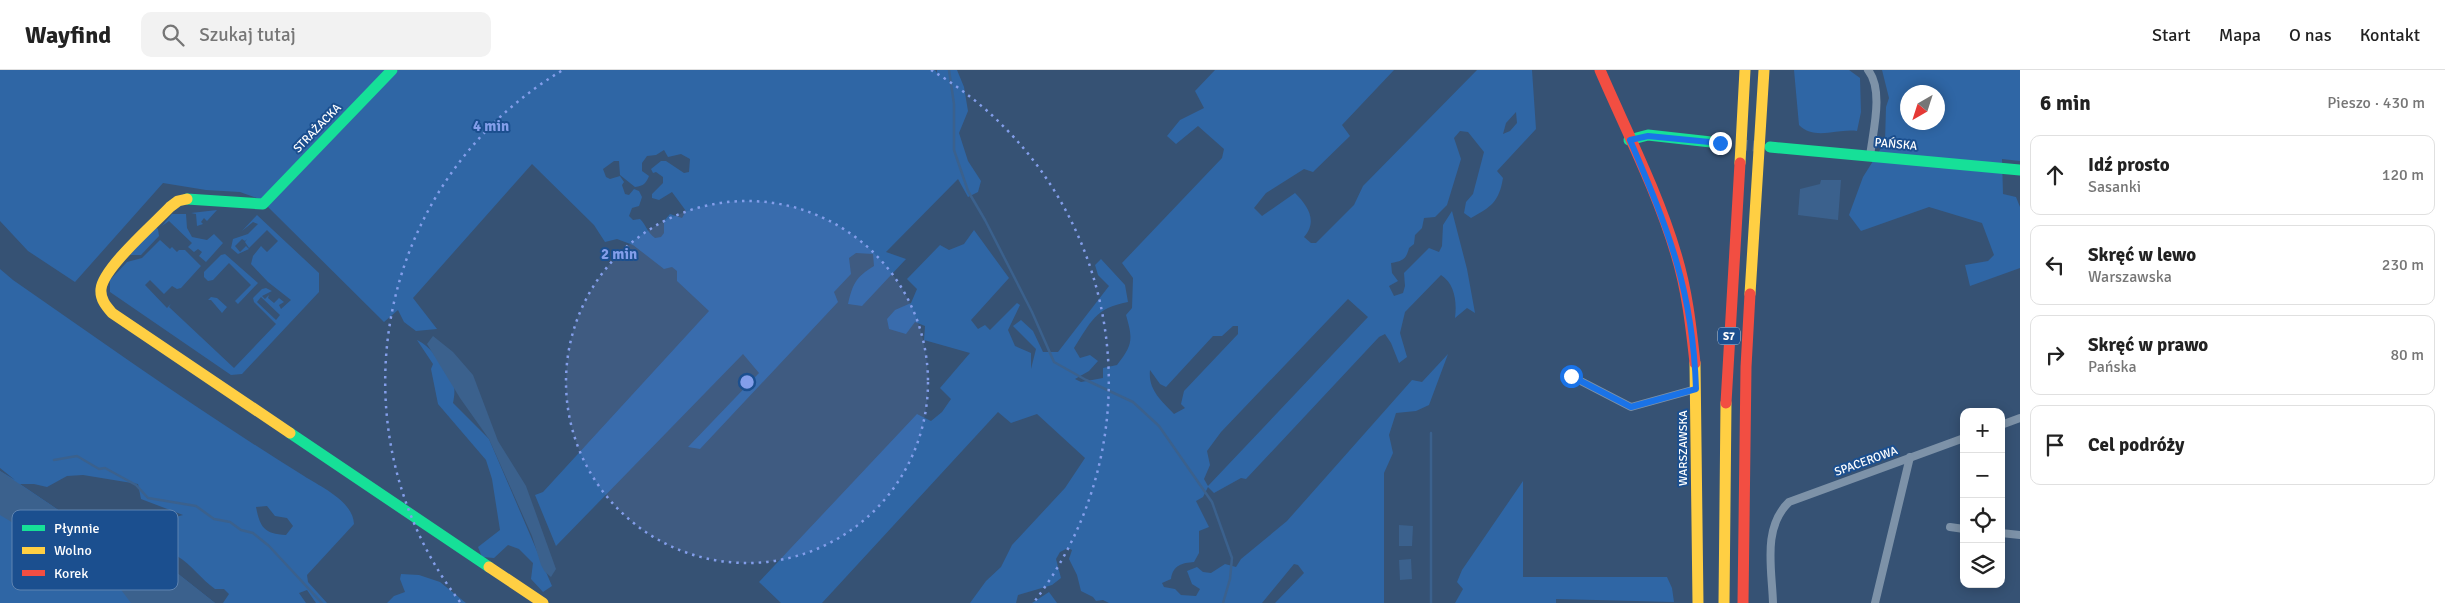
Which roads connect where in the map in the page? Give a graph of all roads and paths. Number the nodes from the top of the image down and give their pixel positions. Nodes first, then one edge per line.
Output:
1 (392, 70) edge
2 (1600, 70) edge
3 (1746, 70) edge
4 (1764, 70) edge
5 (1868, 70) edge
6 (1630, 140) junction
7 (1720, 143) tunnel mouth
8 (1770, 147) tunnel mouth
9 (1870, 156) junction
10 (2020, 170) edge
11 (1571, 376) dead end
12 (1696, 389) junction
13 (2020, 418) edge
14 (2005, 424) edge
15 (1960, 439) edge
16 (1910, 457) junction
17 (1950, 527) dead end
18 (1960, 528) edge
19 (2005, 533) edge
20 (2020, 535) edge
21 (543, 603) edge
22 (1698, 603) edge
23 (1724, 603) edge
24 (1743, 603) edge
25 (1773, 603) edge
26 (1875, 603) edge

1 - 21 main road, STRAŻACKA
2 - 6 main road, WARSZAWSKA
3 - 23 main road, S7
4 - 24 main road, S7
5 - 9 street
6 - 7 main road
6 - 12 main road, WARSZAWSKA
8 - 9 main road, PAŃSKA
9 - 10 main road, PAŃSKA
11 - 12 street
12 - 22 main road, WARSZAWSKA
13 - 14 street
15 - 16 street, SPACEROWA
16 - 25 street, SPACEROWA
16 - 26 street
17 - 18 street
19 - 20 street

